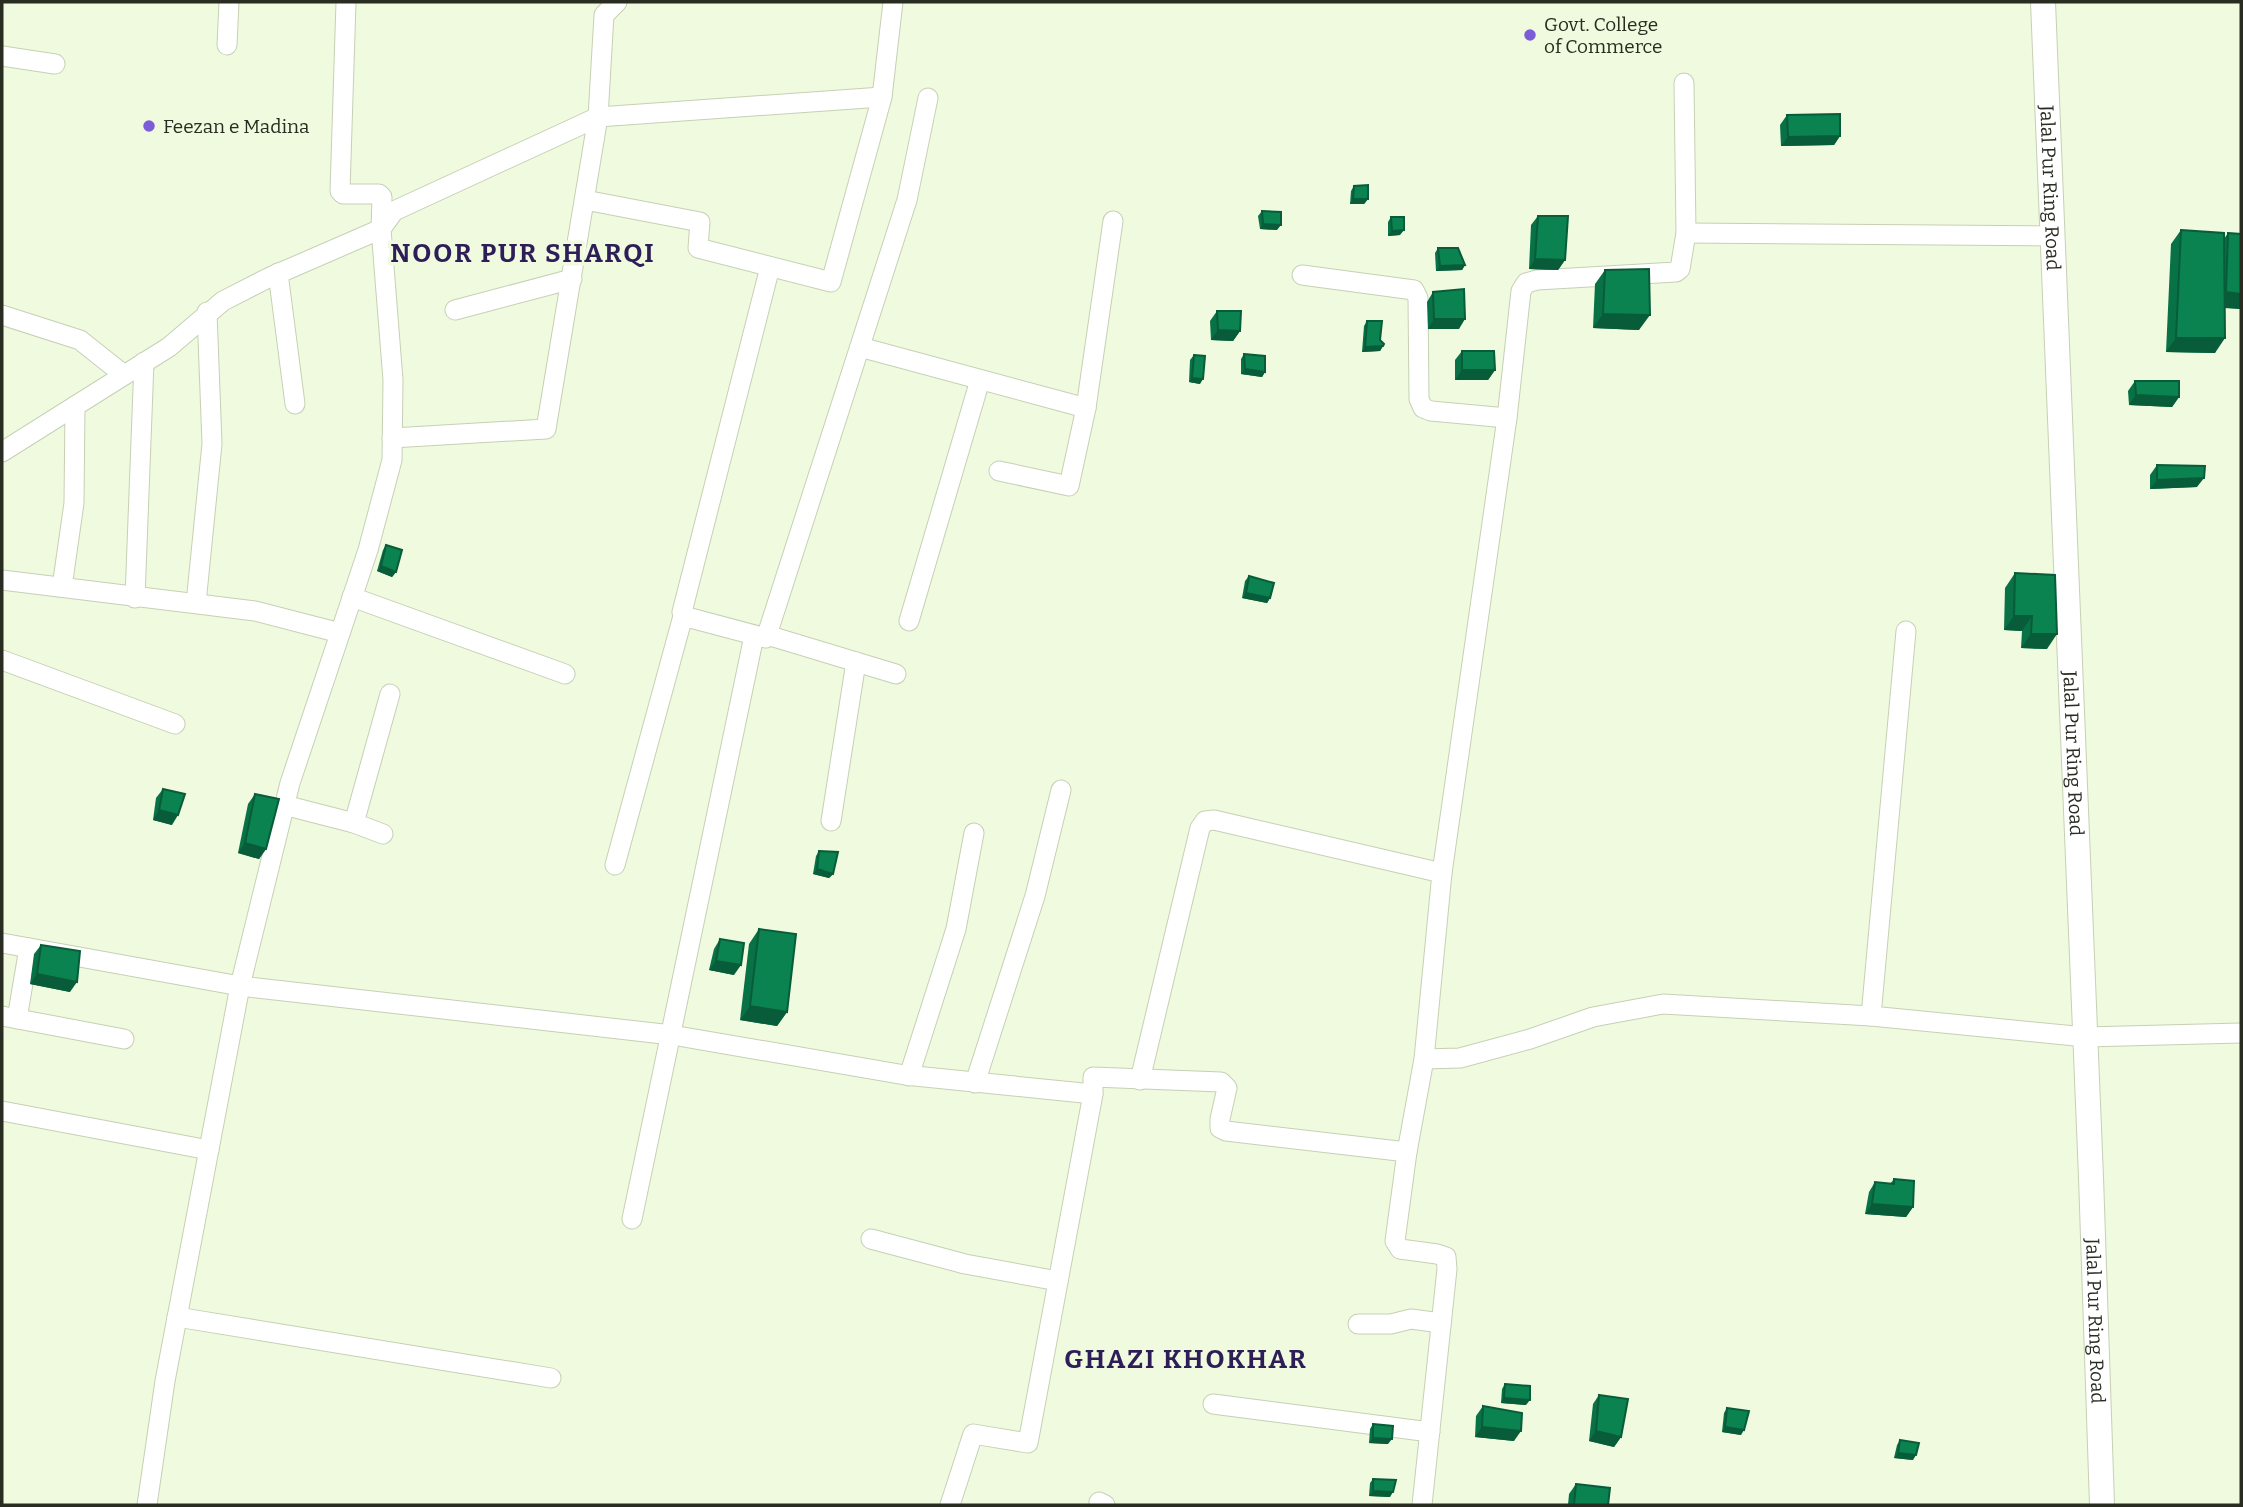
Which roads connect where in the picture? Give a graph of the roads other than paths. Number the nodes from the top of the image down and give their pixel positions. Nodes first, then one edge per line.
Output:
1 (229, 2) edge
2 (346, 2) edge
3 (617, 2) edge
4 (893, 2) edge
5 (2043, 2) edge
6 (227, 46) dead end
7 (2, 56) edge
8 (55, 64) dead end
9 (1685, 83) dead end
10 (882, 97) junction
11 (928, 98) dead end
12 (598, 117) junction
13 (585, 200) junction
14 (1113, 221) dead end
15 (381, 229) junction
16 (1686, 233) junction
17 (2052, 236) junction
18 (770, 267) junction
19 (278, 273) junction
20 (1302, 275) dead end
21 (572, 279) junction
22 (455, 310) dead end
23 (207, 312) junction
24 (2, 315) edge
25 (860, 347) junction
26 (144, 362) junction
27 (124, 375) junction
28 (980, 380) junction
29 (295, 404) dead end
30 (75, 406) junction
31 (1086, 408) junction
32 (1507, 418) junction
33 (392, 438) junction
34 (2, 452) edge
35 (999, 471) dead end
36 (2, 580) edge
37 (62, 587) junction
38 (352, 597) junction
39 (135, 598) junction
40 (196, 603) junction
41 (683, 616) junction
42 (909, 621) dead end
43 (1906, 631) dead end
44 (340, 633) junction
45 (761, 635) junction
46 (2, 660) edge
47 (856, 662) junction
48 (565, 674) dead end
49 (896, 674) dead end
50 (390, 694) dead end
51 (175, 724) dead end
52 (1060, 790) dead end
53 (284, 805) junction
54 (831, 821) dead end
55 (354, 823) junction
56 (974, 833) dead end
57 (383, 834) dead end
58 (615, 865) dead end
59 (1442, 873) junction
60 (2, 943) edge
61 (29, 948) junction
62 (240, 986) junction
63 (1871, 1016) junction
64 (9, 1018) edge
65 (2241, 1033) edge
66 (672, 1035) junction
67 (2085, 1037) junction
68 (124, 1039) dead end
69 (1424, 1059) junction
70 (909, 1076) junction
71 (1140, 1080) junction
72 (975, 1083) junction
73 (1093, 1094) junction
74 (2, 1111) edge
75 (209, 1150) junction
76 (1407, 1152) junction
77 (632, 1219) dead end
78 (871, 1239) dead end
79 (1058, 1281) junction
80 (177, 1317) junction
81 (1441, 1323) junction
82 (1358, 1324) dead end
83 (551, 1378) dead end
84 (1213, 1404) dead end
85 (1430, 1432) junction
86 (147, 1505) edge
87 (950, 1505) edge
88 (1422, 1505) edge
89 (2102, 1505) edge

1 - 6 street
2 - 15 street
3 - 12 street
4 - 10 street
5 - 17 main road, Jalal Pur Ring Road
7 - 8 street
9 - 16 street
10 - 12 street
10 - 18 street
11 - 25 street
12 - 13 street
12 - 15 street
13 - 18 street
13 - 21 street
14 - 31 street
15 - 19 street
15 - 33 street
16 - 17 street
16 - 32 street
17 - 67 main road, Jalal Pur Ring Road
18 - 41 street
19 - 23 street
19 - 29 street
20 - 32 street
21 - 22 street
21 - 33 street
23 - 26 street
23 - 40 street
24 - 27 street
25 - 28 street
25 - 45 street
26 - 27 street
26 - 39 street
27 - 30 street
28 - 31 street
28 - 42 street
30 - 34 street
30 - 37 street
31 - 35 street
32 - 59 street
33 - 38 street
36 - 37 street
37 - 39 street
38 - 44 street
38 - 48 street
39 - 40 street
40 - 44 street
41 - 45 street
41 - 58 street
43 - 63 street
44 - 53 street
45 - 47 street
45 - 66 street
46 - 51 street
47 - 49 street
47 - 54 street
50 - 55 street
52 - 72 street
53 - 55 street
53 - 62 street
55 - 57 street
56 - 70 street
59 - 69 street
59 - 71 street
60 - 61 street
61 - 62 street
61 - 64 street
62 - 66 street
62 - 75 street
63 - 67 street
63 - 69 street
64 - 68 street
65 - 67 street
66 - 70 street
66 - 77 street
67 - 89 main road, Jalal Pur Ring Road
69 - 76 street
70 - 72 street
71 - 73 street
71 - 76 street
72 - 73 street
73 - 79 street
74 - 75 street
75 - 80 street
76 - 81 street
78 - 79 street
79 - 87 street
80 - 83 street
80 - 86 street
81 - 82 street
81 - 85 street
84 - 85 street
85 - 88 street

